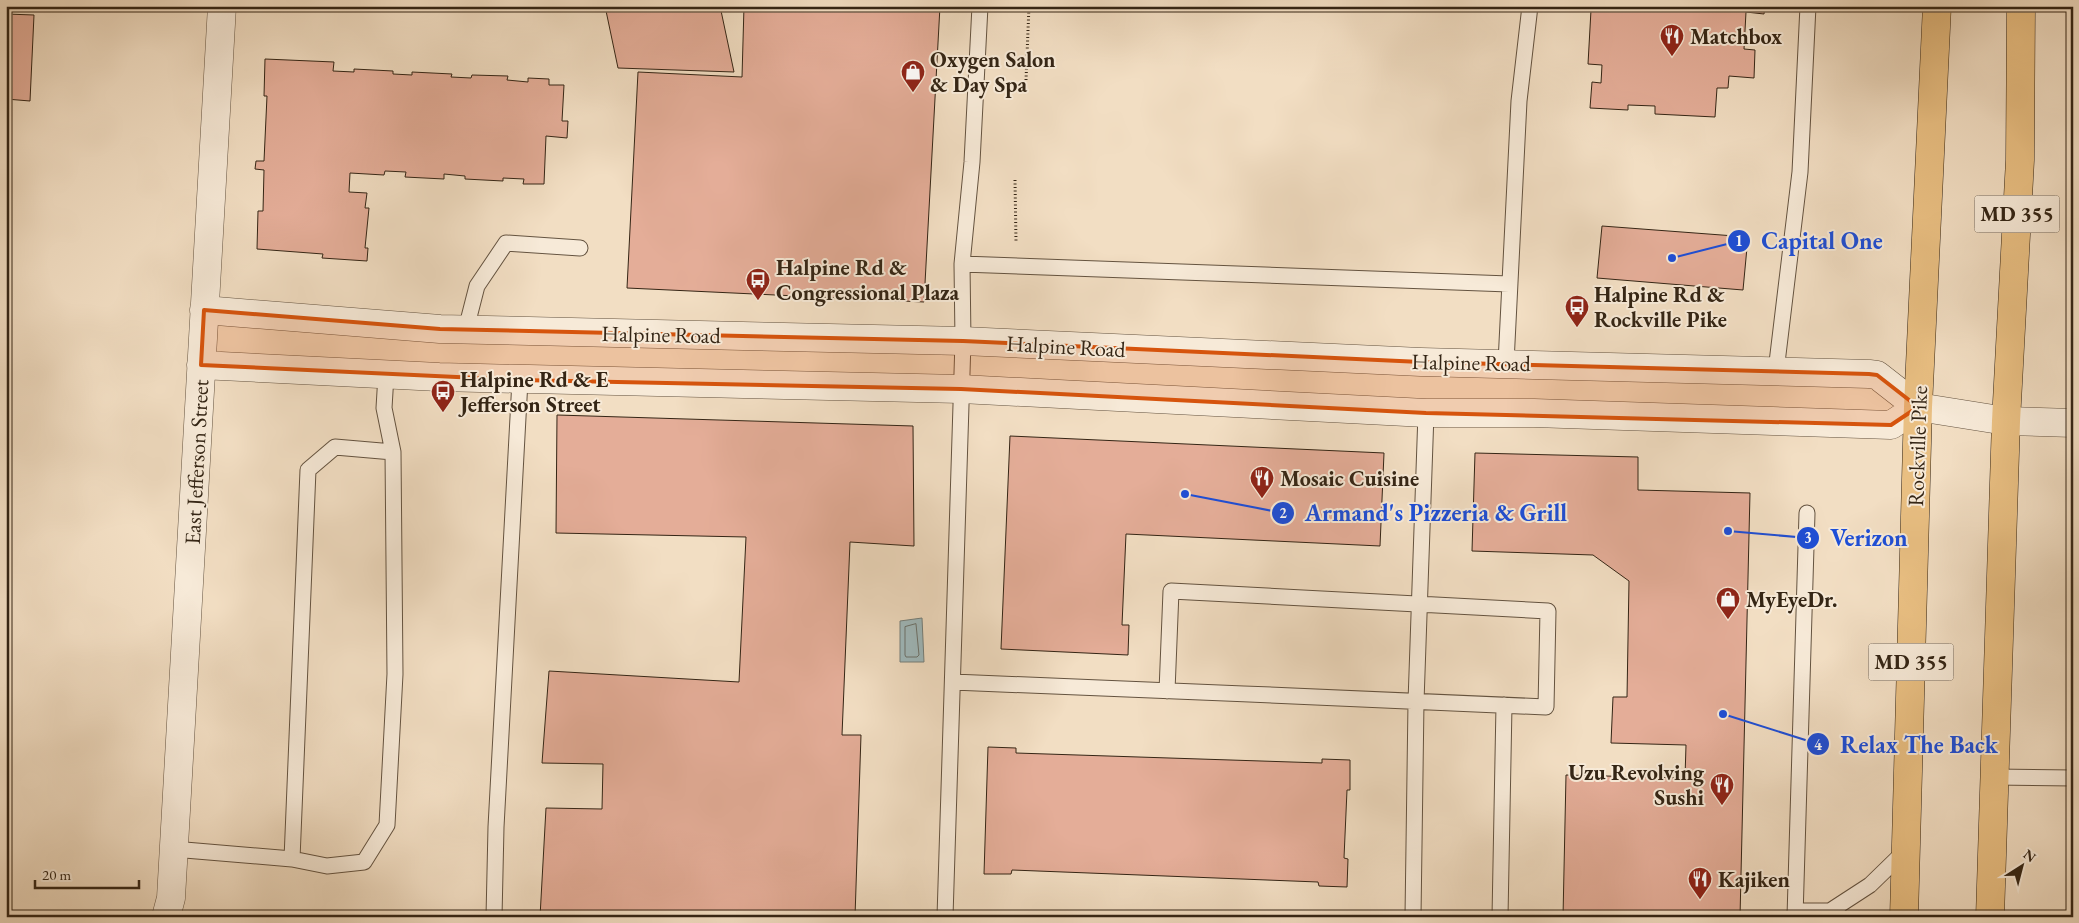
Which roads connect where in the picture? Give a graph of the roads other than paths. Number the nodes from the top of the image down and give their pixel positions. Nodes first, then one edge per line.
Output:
1 (222, 6) edge
2 (980, 6) edge
3 (1530, 6) edge
4 (1808, 6) edge
5 (1937, 6) edge
6 (2021, 6) edge
7 (580, 248) dead end
8 (962, 264) junction
9 (1509, 284) junction
10 (204, 310) junction
11 (466, 329) junction
12 (963, 342) junction
13 (1506, 363) junction
14 (201, 365) junction
15 (1776, 371) junction
16 (386, 375) junction
17 (520, 380) junction
18 (961, 389) junction
19 (1918, 407) junction
20 (1426, 412) junction
21 (2006, 420) junction
22 (2073, 423) edge
23 (393, 452) junction
24 (1807, 513) dead end
25 (1419, 604) junction
26 (953, 682) junction
27 (1167, 691) junction
28 (1416, 702) junction
29 (1504, 705) junction
30 (1994, 777) junction
31 (2073, 778) edge
32 (173, 849) junction
33 (1906, 850) junction
34 (292, 859) junction
35 (1795, 914) edge
36 (1836, 914) edge
37 (166, 917) edge
38 (494, 917) edge
39 (945, 917) edge
40 (1413, 917) edge
41 (1500, 917) edge
42 (1904, 917) edge
43 (1990, 917) edge

1 - 10 street, East Jefferson Street
2 - 8 lane
3 - 9 lane
4 - 15 lane
5 - 19 main road, Rockville Pike / MD 355
6 - 21 main road, MD 355
7 - 11 lane
8 - 9 lane
8 - 12 lane
9 - 13 lane
10 - 11 street, Halpine Road
10 - 14 street, East Jefferson Street
11 - 12 street, Halpine Road
12 - 13 street, Halpine Road
12 - 18 lane
13 - 15 street, Halpine Road
14 - 16 street
14 - 32 street, East Jefferson Street
15 - 19 street, Halpine Road
16 - 17 street
16 - 23 lane
17 - 18 street
17 - 38 lane
18 - 20 street
18 - 26 lane
19 - 20 street
19 - 21 street, Halpine Road
19 - 33 main road, Rockville Pike / MD 355
20 - 25 lane
21 - 22 street, Halpine Road
21 - 30 main road, MD 355
23 - 34 lane
23 - 34 lane
24 - 35 lane
25 - 27 lane
25 - 28 lane
25 - 29 lane
26 - 27 lane
26 - 39 lane
27 - 28 lane
28 - 29 lane
28 - 40 lane
29 - 41 lane
30 - 31 lane
30 - 43 main road, MD 355
32 - 34 lane
32 - 37 street, East Jefferson Street
33 - 36 lane
33 - 42 main road, Rockville Pike / MD 355
35 - 36 lane

